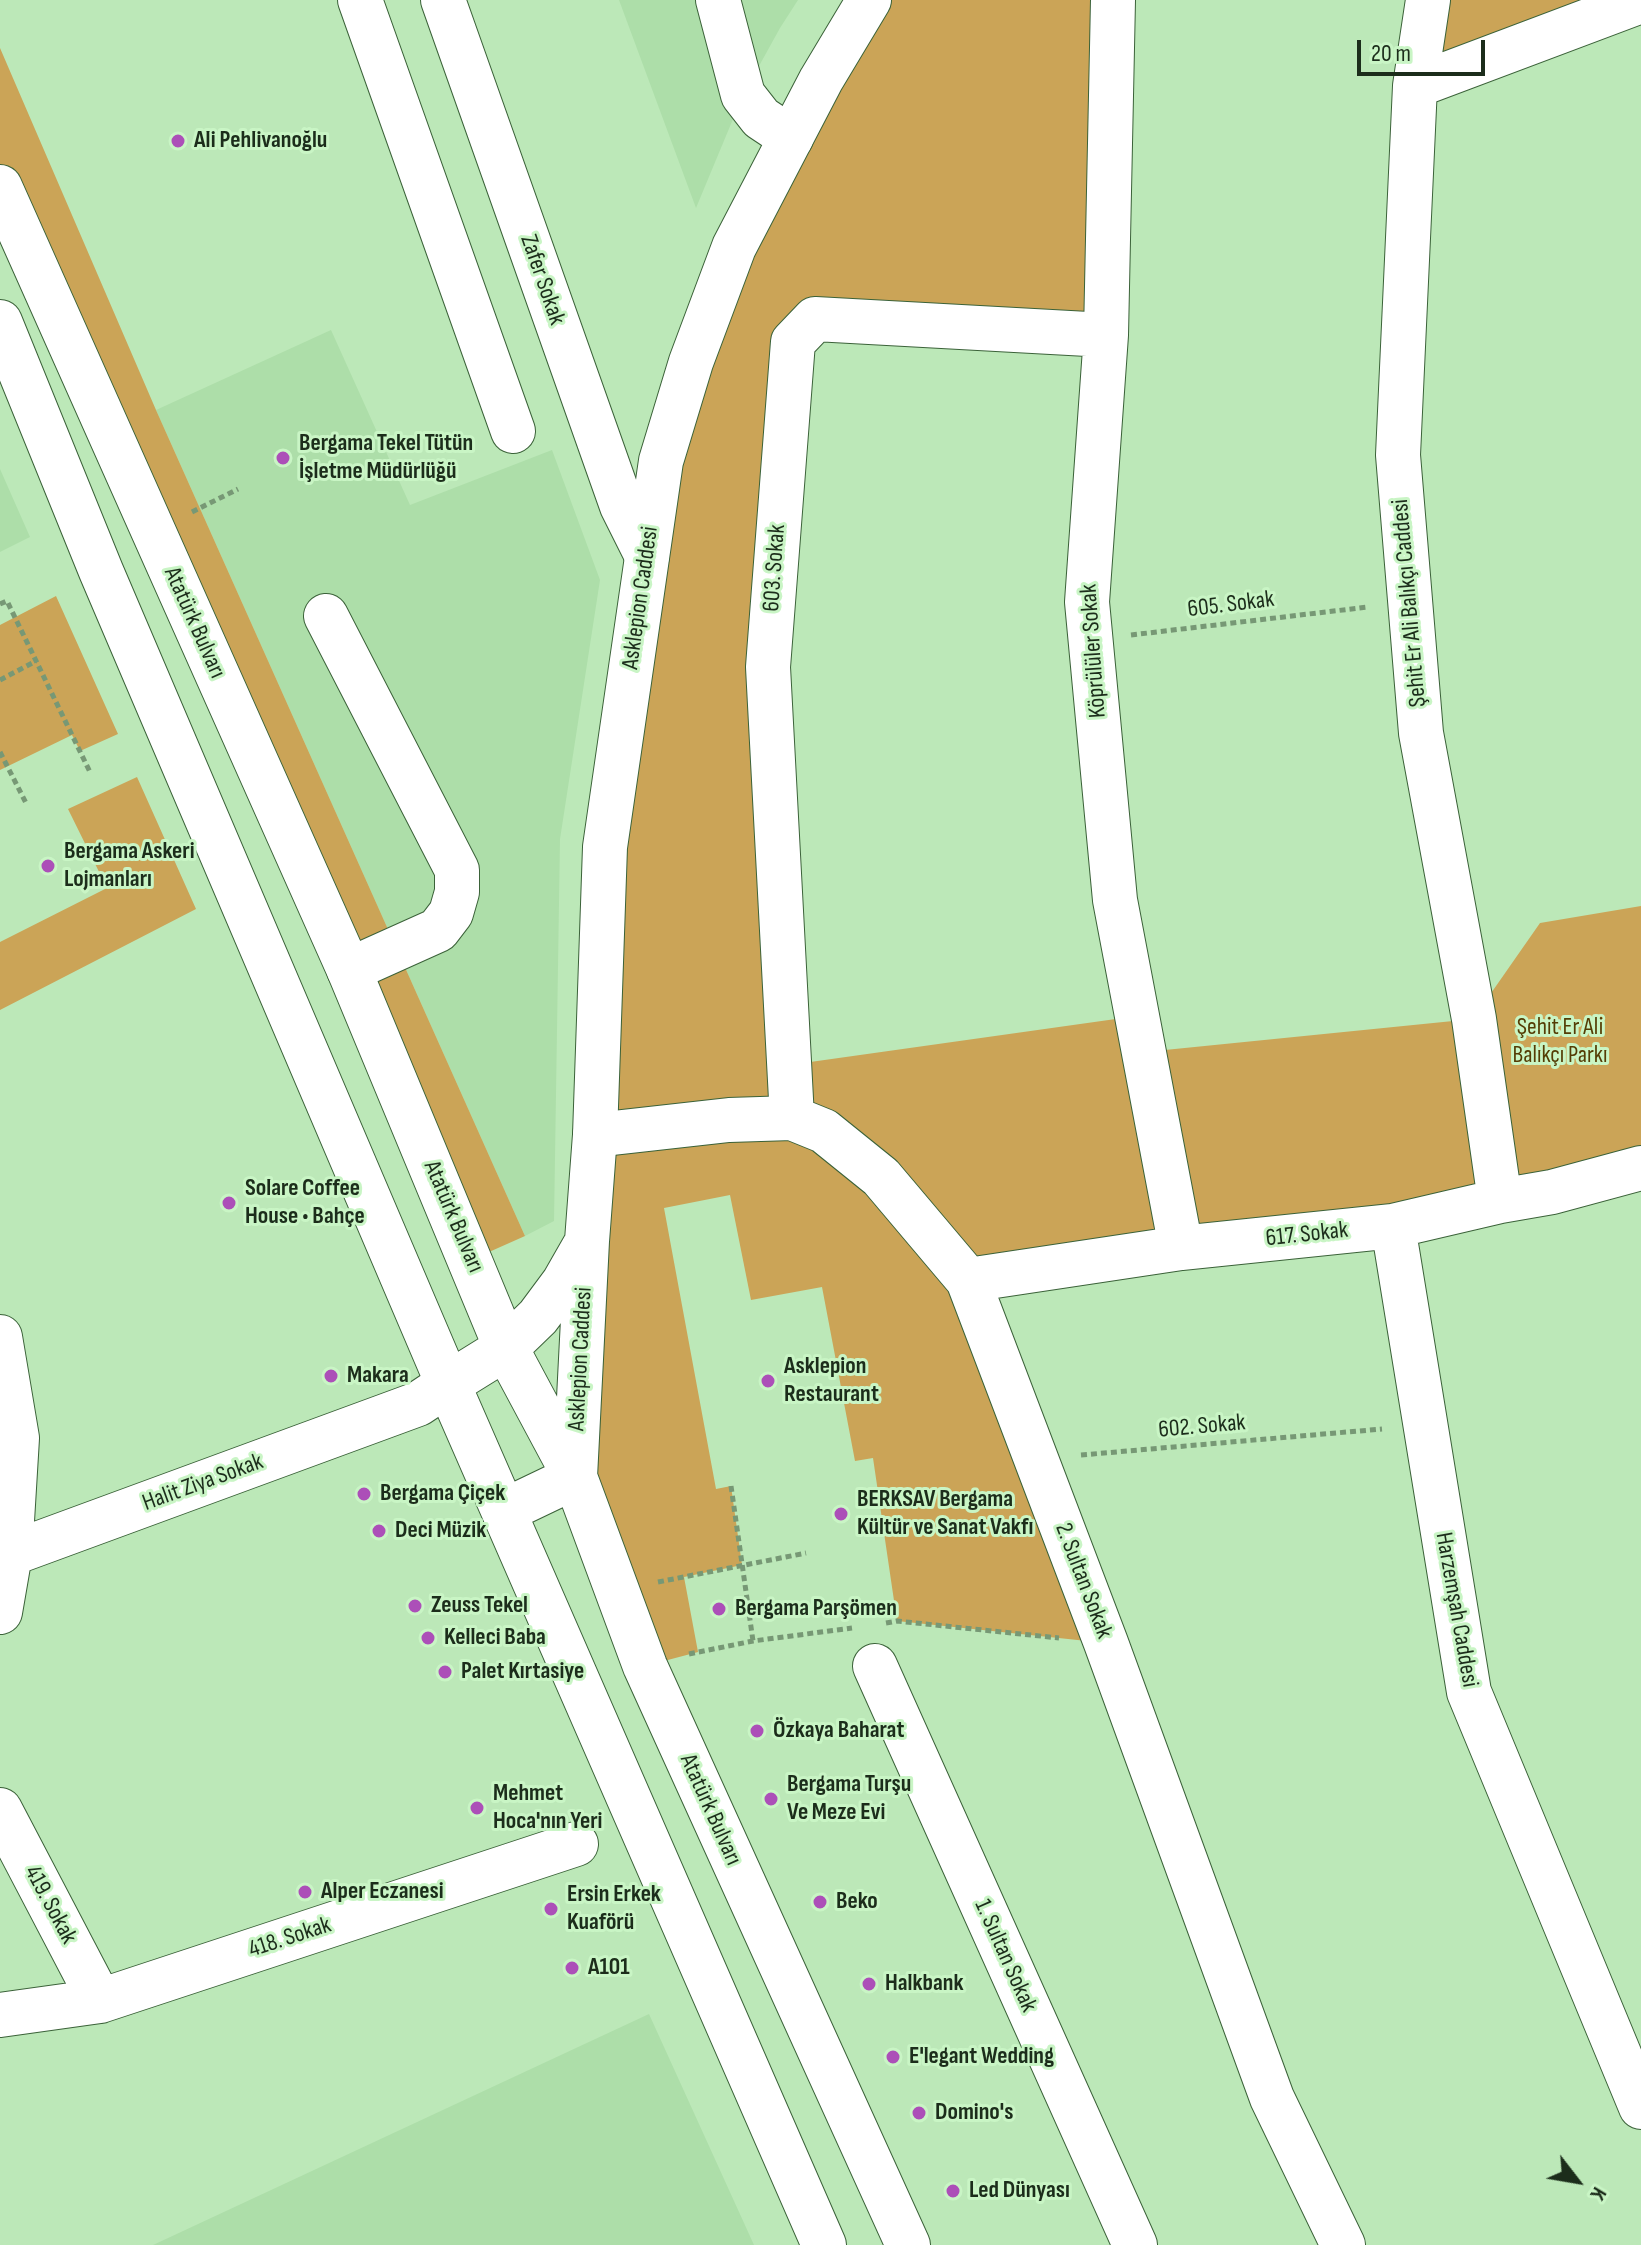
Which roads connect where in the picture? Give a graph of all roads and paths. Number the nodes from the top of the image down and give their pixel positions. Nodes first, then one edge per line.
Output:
1 (360, 0) edge
2 (443, 0) edge
3 (718, 0) edge
4 (869, 0) edge
5 (1113, 0) edge
6 (1428, 0) edge
7 (1641, 1) edge
8 (1415, 86) junction
9 (791, 138) junction
10 (0, 187) edge
11 (0, 322) edge
12 (1106, 335) junction
13 (513, 431) dead end
14 (238, 489) dead end
15 (189, 513) dead end
16 (647, 556) junction
17 (0, 604) edge
18 (1375, 606) dead end
19 (326, 616) dead end
20 (1091, 640) junction
21 (36, 661) junction
22 (0, 680) edge
23 (0, 752) edge
24 (90, 772) dead end
25 (26, 803) dead end
26 (349, 970) junction
27 (792, 1118) junction
28 (595, 1135) junction
29 (1641, 1168) edge
30 (1500, 1201) junction
31 (1393, 1226) junction
32 (587, 1241) junction
33 (1181, 1248) junction
34 (968, 1280) junction
35 (0, 1337) edge
36 (506, 1348) junction
37 (448, 1384) junction
38 (1370, 1430) dead end
39 (1036, 1459) junction
40 (575, 1477) junction
41 (731, 1486) dead end
42 (504, 1511) junction
43 (806, 1553) dead end
44 (10, 1554) junction
45 (742, 1565) junction
46 (650, 1584) dead end
47 (0, 1612) edge
48 (753, 1641) dead end
49 (875, 1666) dead end
50 (0, 1810) edge
51 (576, 1844) dead end
52 (100, 2001) junction
53 (0, 2015) edge
54 (1641, 2107) edge
55 (824, 2245) edge
56 (908, 2245) edge
57 (1135, 2245) edge
58 (1343, 2245) edge

1 - 13 street
2 - 16 street, Zafer Sokak
3 - 9 street
4 - 9 street, Asklepion Caddesi
5 - 12 street, Köprülüler Sokak
6 - 8 street, Şehit Er Ali Balıkçı Caddesi
7 - 8 street
8 - 30 street, Şehit Er Ali Balıkçı Caddesi
9 - 16 street, Asklepion Caddesi
10 - 26 street, Atatürk Bulvarı
11 - 37 street
12 - 20 street, Köprülüler Sokak
12 - 27 street, 603. Sokak
14 - 15 path
16 - 28 street, Asklepion Caddesi
17 - 21 path
18 - 20 path, 605. Sokak
19 - 26 street
20 - 33 street, Köprülüler Sokak
21 - 22 path
21 - 24 path
23 - 25 path
26 - 36 street, Atatürk Bulvarı
27 - 28 street, 2. Sultan Sokak
27 - 34 street, 2. Sultan Sokak
28 - 32 street, Asklepion Caddesi
29 - 30 street, 617. Sokak
30 - 31 street, 617. Sokak
31 - 33 street, 617. Sokak
31 - 54 street, Harzemşah Caddesi
32 - 36 street, Asklepion Caddesi
32 - 40 street, Asklepion Caddesi
33 - 34 street, 617. Sokak
34 - 39 street, 2. Sultan Sokak
35 - 44 street
36 - 37 street, Asklepion Caddesi
36 - 40 street, Atatürk Bulvarı
37 - 42 street
37 - 44 street, Halit Ziya Sokak
38 - 39 path, 602. Sokak
39 - 58 street, 2. Sultan Sokak
40 - 42 street
40 - 56 street, Atatürk Bulvarı
41 - 45 path
42 - 55 street
43 - 45 path
44 - 47 street
45 - 46 path
45 - 48 path
49 - 57 street, 1. Sultan Sokak
50 - 52 street, 419. Sokak
51 - 52 street, 418. Sokak
52 - 53 street, 418. Sokak

